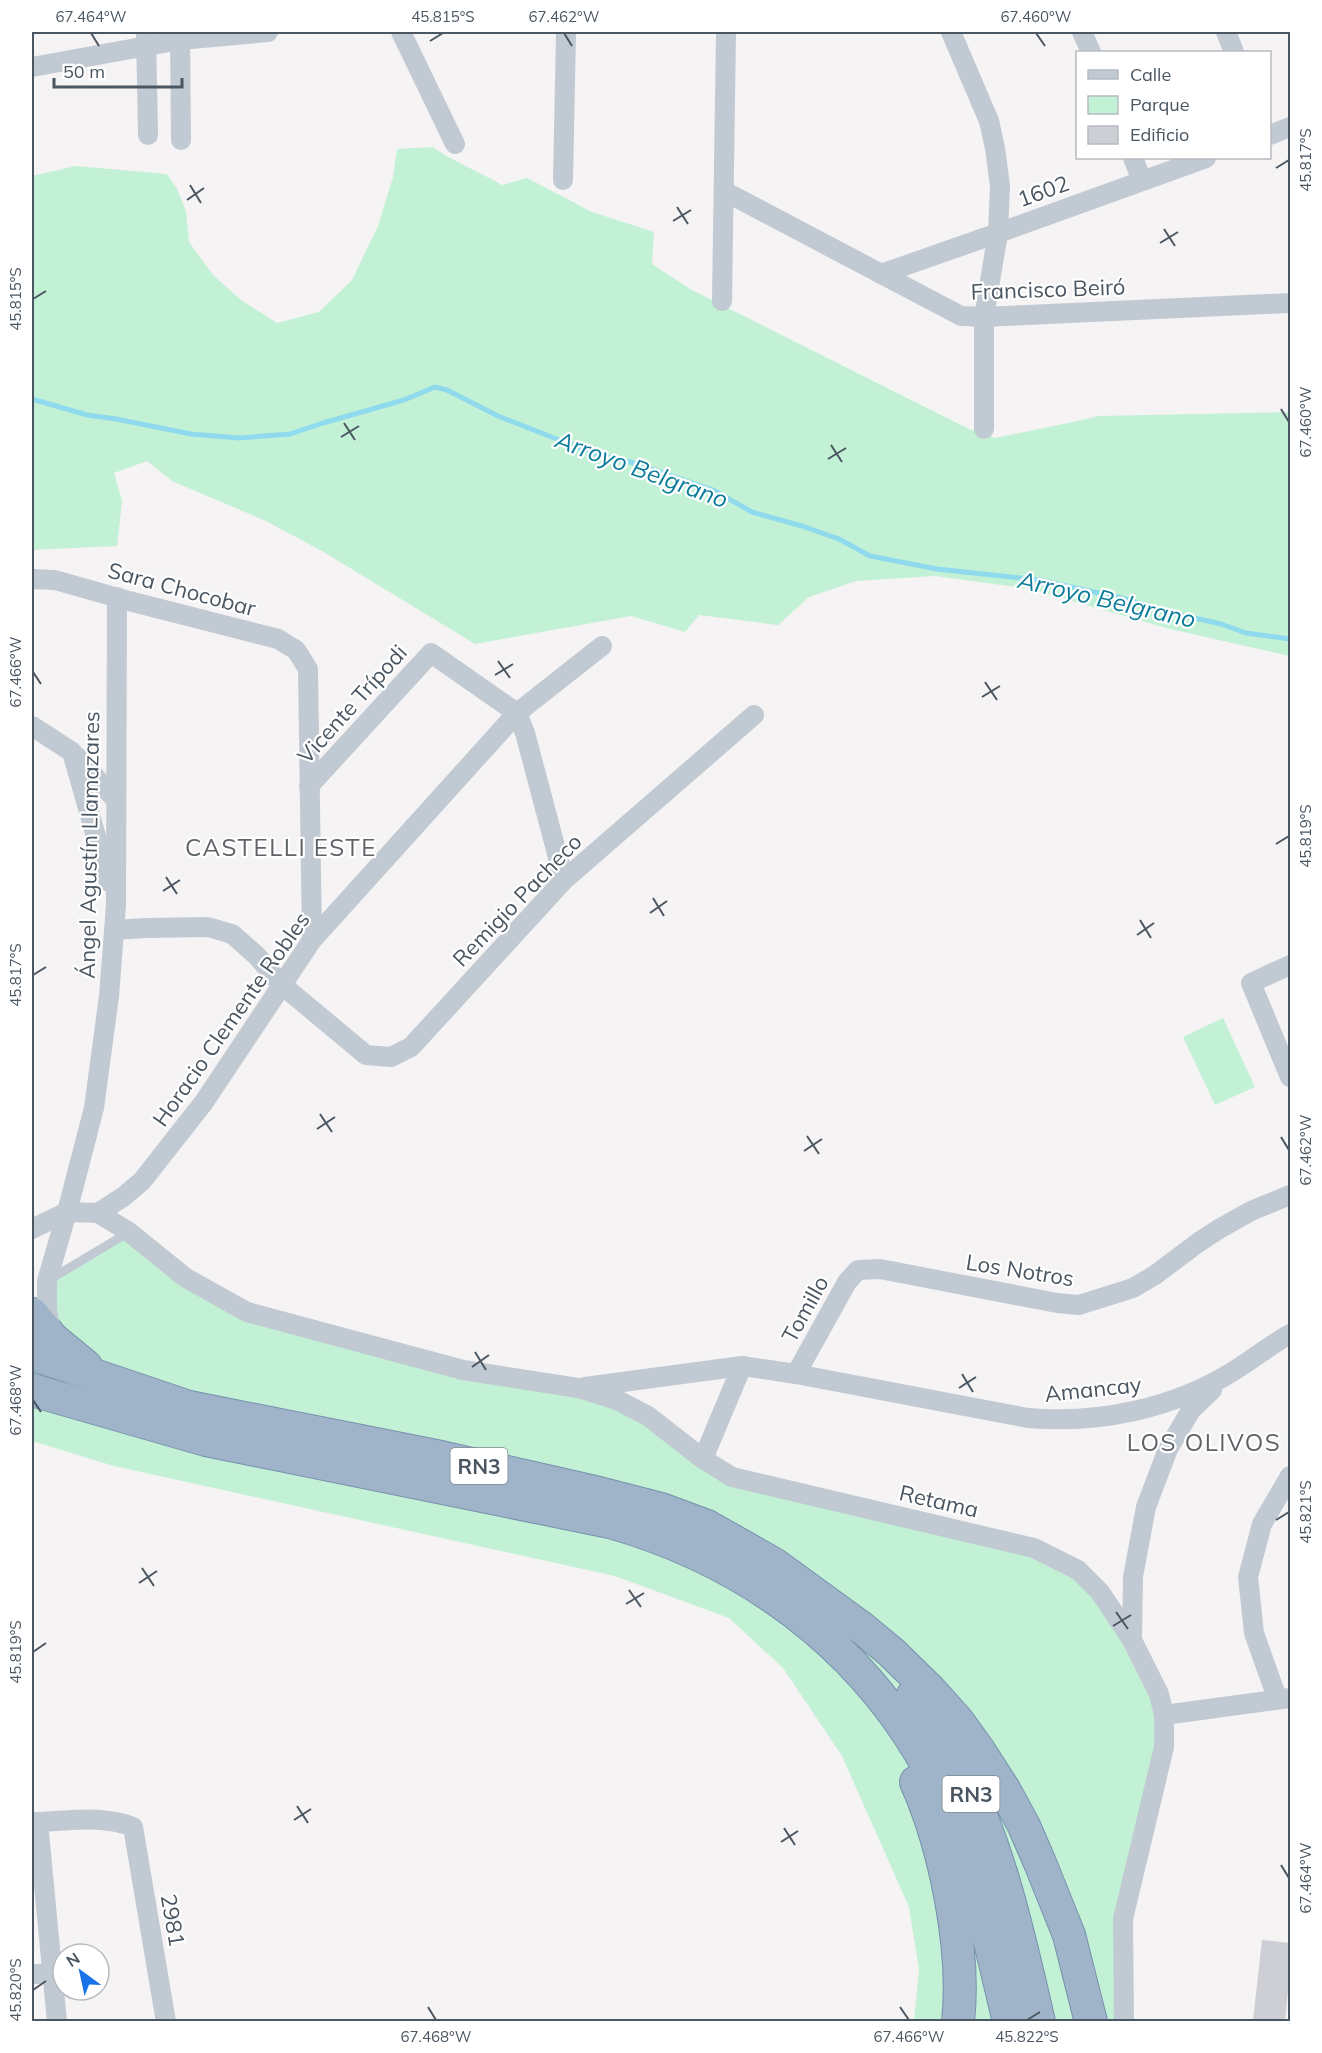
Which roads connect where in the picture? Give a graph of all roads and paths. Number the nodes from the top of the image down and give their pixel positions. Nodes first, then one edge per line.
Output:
1 (268, 32) edge
2 (401, 32) edge
3 (567, 32) edge
4 (726, 32) edge
5 (951, 32) edge
6 (1082, 32) edge
7 (1226, 32) edge
8 (180, 36) edge
9 (146, 39) edge
10 (1091, 51) edge
11 (1234, 51) edge
12 (32, 67) edge
13 (1290, 127) edge
14 (1271, 134) edge
15 (148, 135) dead end
16 (181, 140) dead end
17 (454, 144) dead end
18 (1133, 159) edge
19 (1203, 159) edge
20 (563, 180) dead end
21 (1142, 180) junction
22 (724, 191) junction
23 (998, 233) junction
24 (881, 273) junction
25 (1290, 293) edge
26 (722, 301) dead end
27 (1290, 303) edge
28 (1262, 304) junction
29 (984, 317) junction
30 (984, 429) dead end
31 (32, 579) edge
32 (117, 597) junction
33 (602, 646) dead end
34 (308, 669) joint
35 (517, 713) junction
36 (754, 715) dead end
37 (32, 726) edge
38 (72, 752) junction
39 (309, 786) junction
40 (116, 800) junction
41 (564, 880) junction
42 (116, 904) junction
43 (114, 930) junction
44 (312, 940) junction
45 (1290, 965) edge
46 (282, 985) junction
47 (1290, 1077) edge
48 (1290, 1195) edge
49 (67, 1212) junction
50 (98, 1213) junction
51 (32, 1229) edge
52 (129, 1233) junction
53 (858, 1270) joint
54 (47, 1281) junction
55 (32, 1314) edge
56 (1290, 1334) edge
57 (42, 1346) edge
58 (742, 1366) junction
59 (1231, 1373) junction
60 (796, 1374) junction
61 (578, 1388) junction
62 (32, 1390) edge
63 (703, 1459) junction
64 (1290, 1476) edge
65 (830, 1605) junction
66 (1132, 1640) junction
67 (874, 1688) junction
68 (1284, 1698) edge
69 (1164, 1715) junction
70 (35, 1822) edge
71 (51, 1965) edge
72 (32, 1974) edge
73 (51, 1974) edge
74 (55, 2002) edge
75 (57, 2022) edge
76 (166, 2022) edge
77 (958, 2022) edge
78 (1009, 2022) edge
79 (1039, 2022) edge
80 (1091, 2022) edge
81 (1124, 2022) edge

1 - 8 street
2 - 17 street
3 - 20 street
4 - 22 street
5 - 23 street
6 - 10 street
7 - 11 street
8 - 9 street
8 - 16 street
9 - 12 street
9 - 15 street
13 - 14 street
18 - 21 street
19 - 21 street, 1602
21 - 23 street, 1602
22 - 24 street, Francisco Beiró
22 - 26 street
23 - 24 street, 1602
23 - 29 street
24 - 29 street, Francisco Beiró
25 - 28 street, Francisco Beiró
27 - 28 street, Francisco Beiró
28 - 29 street, Francisco Beiró
29 - 30 street
31 - 32 street, Sara Chocobar
32 - 34 street, Sara Chocobar
32 - 40 street, Ángel Agustín Llamazares
33 - 35 street, Horacio Clemente Robles
34 - 39 street, Vicente Trípodi
35 - 39 street, Vicente Trípodi
35 - 41 street
35 - 44 street, Horacio Clemente Robles
36 - 41 street, Remigio Pacheco
37 - 38 street
38 - 40 street
38 - 42 street
39 - 44 street, Vicente Trípodi
40 - 42 street, Ángel Agustín Llamazares
41 - 46 street, Remigio Pacheco
42 - 43 street, Ángel Agustín Llamazares
43 - 46 street
43 - 49 street, Ángel Agustín Llamazares
44 - 46 street, Horacio Clemente Robles
45 - 47 street
46 - 50 street, Horacio Clemente Robles
48 - 53 street, Los Notros
49 - 50 street
49 - 51 street
49 - 54 street, Ángel Agustín Llamazares
50 - 52 street
52 - 54 lane
52 - 61 street
53 - 60 street, Tomillo
54 - 57 street, Ángel Agustín Llamazares
55 - 57 highway
56 - 59 street, Amancay
57 - 65 highway, RN3
58 - 60 street, Amancay
58 - 61 street, Amancay
58 - 63 street
59 - 60 street, Amancay
59 - 66 street
61 - 63 street, Retama
62 - 67 highway, RN3
63 - 66 street, Retama
64 - 68 street
65 - 79 highway, RN3
65 - 80 highway
66 - 69 street, Retama
67 - 77 highway
67 - 78 highway, RN3
68 - 69 street
69 - 81 street, Retama
70 - 71 street
70 - 76 street, 2981
72 - 73 street
74 - 75 street

